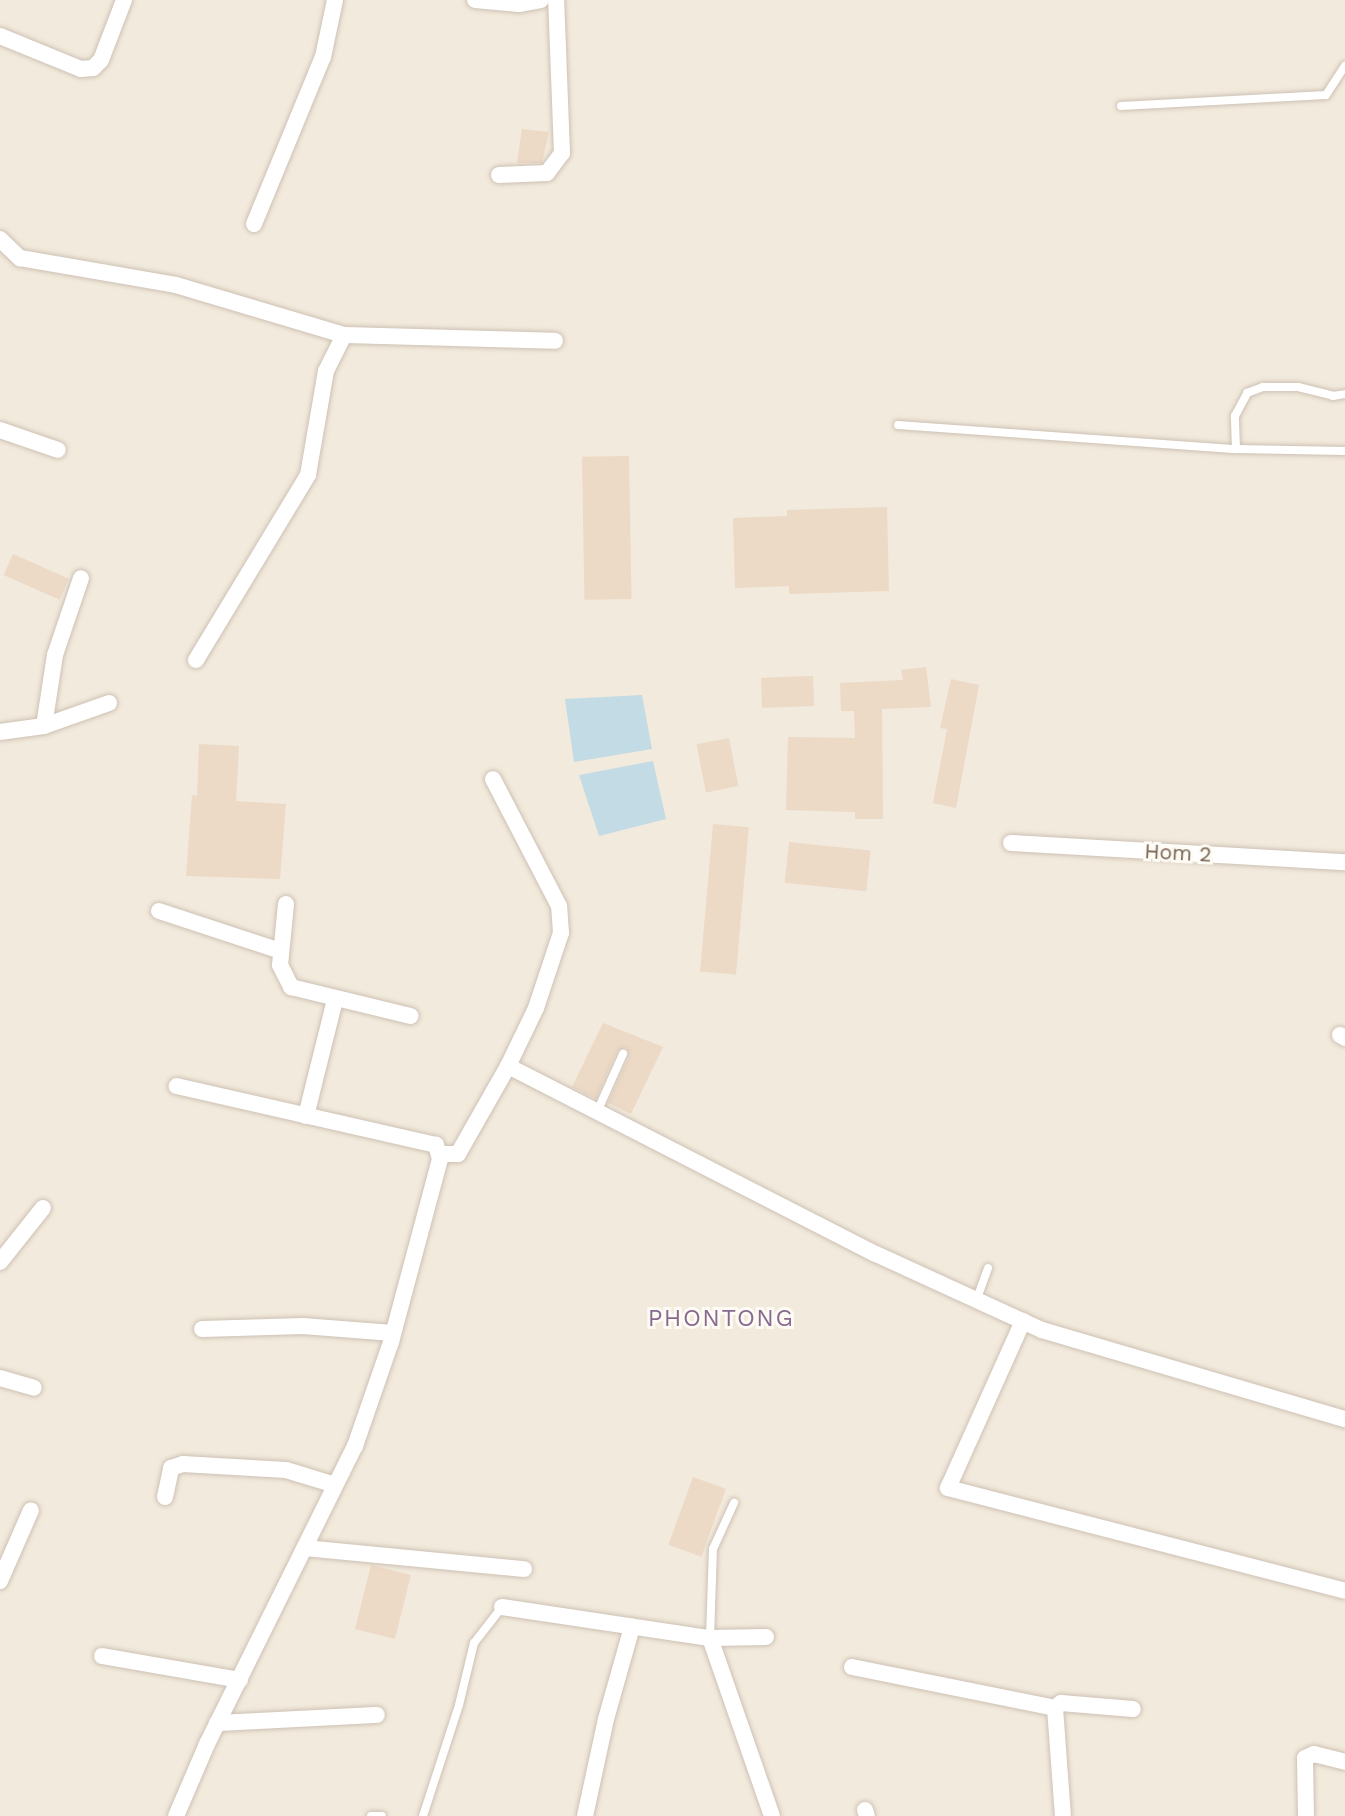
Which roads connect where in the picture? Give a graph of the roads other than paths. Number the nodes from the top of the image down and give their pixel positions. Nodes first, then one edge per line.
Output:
1 (124, 0) edge
2 (335, 0) edge
3 (475, 0) edge
4 (541, 0) edge
5 (556, 0) edge
6 (0, 36) edge
7 (1345, 66) edge
8 (1121, 106) dead end
9 (499, 175) dead end
10 (254, 224) dead end
11 (0, 239) edge
12 (344, 335) junction
13 (555, 341) dead end
14 (1345, 394) edge
15 (898, 425) dead end
16 (0, 430) edge
17 (1236, 449) junction
18 (58, 450) dead end
19 (1345, 451) edge
20 (81, 578) dead end
21 (196, 660) dead end
22 (109, 703) dead end
23 (44, 726) junction
24 (0, 732) edge
25 (493, 779) dead end
26 (1011, 843) dead end
27 (1345, 862) edge
28 (286, 904) dead end
29 (159, 911) dead end
30 (281, 951) junction
31 (335, 1000) junction
32 (411, 1016) dead end
33 (623, 1054) dead end
34 (508, 1066) junction
35 (177, 1086) dead end
36 (597, 1112) junction
37 (306, 1116) junction
38 (440, 1154) junction
39 (44, 1208) dead end
40 (0, 1262) edge
41 (988, 1268) dead end
42 (976, 1302) junction
43 (1023, 1321) junction
44 (202, 1329) dead end
45 (393, 1333) junction
46 (0, 1378) edge
47 (34, 1388) dead end
48 (1345, 1419) edge
49 (335, 1485) junction
50 (165, 1497) dead end
51 (734, 1503) dead end
52 (31, 1510) dead end
53 (305, 1548) junction
54 (524, 1569) dead end
55 (0, 1581) edge
56 (1345, 1591) edge
57 (502, 1607) joint
58 (632, 1627) junction
59 (766, 1637) dead end
60 (710, 1638) junction
61 (102, 1656) dead end
62 (852, 1667) dead end
63 (240, 1680) junction
64 (1055, 1708) junction
65 (1133, 1709) dead end
66 (377, 1715) dead end
67 (218, 1723) junction
68 (1345, 1762) edge
69 (176, 1816) edge
70 (371, 1816) edge
71 (382, 1816) edge
72 (423, 1816) edge
73 (585, 1816) edge
74 (772, 1816) edge
75 (1063, 1816) edge
76 (1306, 1816) edge

1 - 6 street
2 - 10 street
3 - 4 street
5 - 9 street
7 - 8 lane
11 - 12 street
12 - 13 street
12 - 21 street
14 - 17 lane
15 - 17 lane
16 - 18 street
17 - 19 lane
20 - 23 street
22 - 23 street
23 - 24 street
25 - 34 street
26 - 27 street, Hom 2
28 - 30 street
29 - 30 street
30 - 31 street
31 - 32 street
31 - 37 street
33 - 36 lane
34 - 36 street
34 - 38 street
35 - 37 street
36 - 42 street
37 - 38 street
38 - 45 street
39 - 40 street
41 - 42 lane
42 - 43 street
43 - 48 street
43 - 56 street
44 - 45 street
45 - 49 street
46 - 47 street
49 - 50 street
49 - 53 street
51 - 60 lane
52 - 55 street
53 - 54 street
53 - 63 street
57 - 58 street
57 - 72 lane
58 - 60 street
58 - 73 street
59 - 60 street
60 - 74 street
61 - 63 street
62 - 64 street
63 - 67 street
64 - 65 street
64 - 75 street
66 - 67 street
67 - 69 street
68 - 76 street
70 - 71 lane

